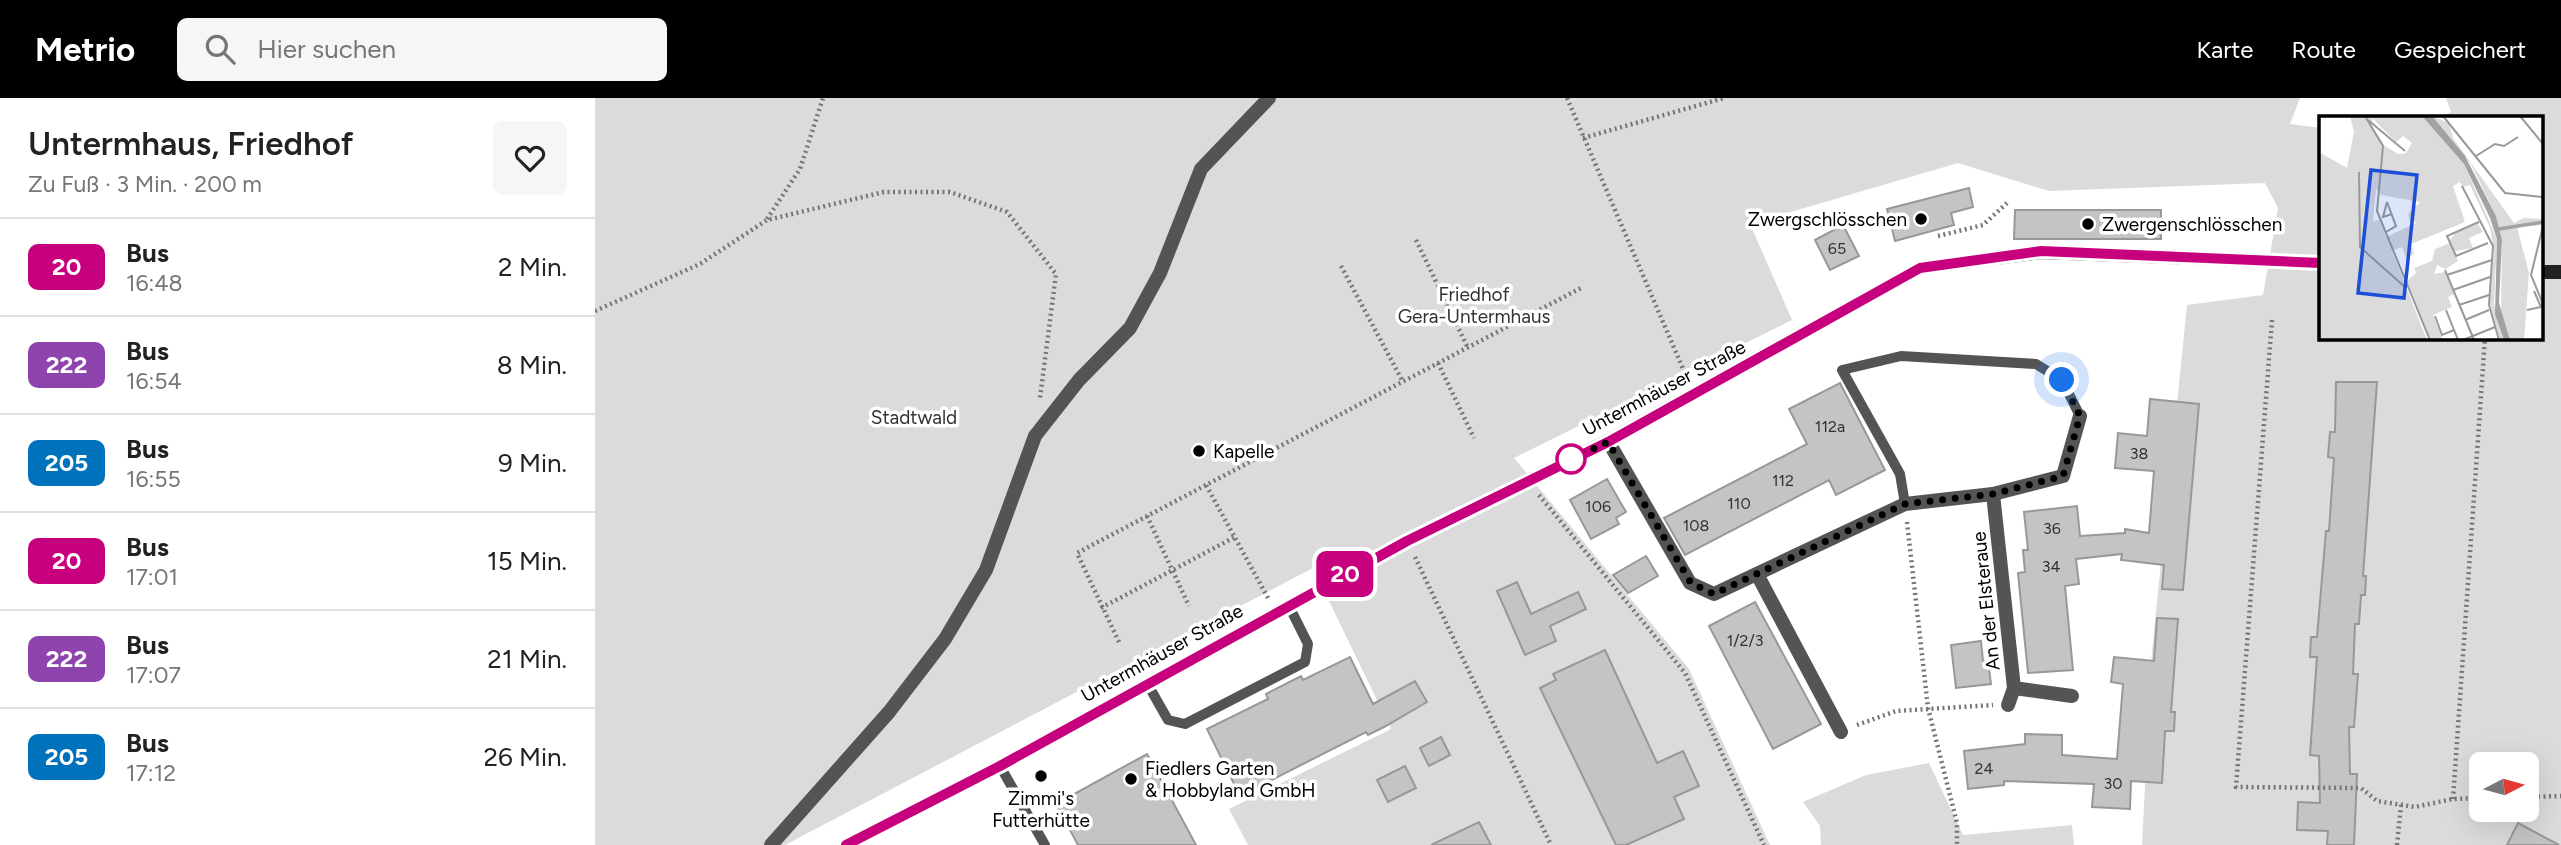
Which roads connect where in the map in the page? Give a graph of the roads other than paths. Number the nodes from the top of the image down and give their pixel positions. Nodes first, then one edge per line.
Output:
1 (1269, 98) edge
2 (2319, 263) edge
3 (2543, 272) edge
4 (2561, 272) edge
5 (2080, 416) joint
6 (1608, 442) junction
7 (1993, 494) junction
8 (1905, 504) junction
9 (1758, 576) junction
10 (1282, 608) junction
11 (1147, 683) junction
12 (2014, 688) junction
13 (2072, 696) dead end
14 (2008, 705) road end
15 (1841, 733) road end
16 (1000, 766) junction
17 (771, 845) edge
18 (846, 845) edge
19 (1045, 845) edge

1 - 17 street
2 - 6 main road, Untermhäuser Straße
3 - 4 main road
5 - 7 street
5 - 8 lane
6 - 9 street
6 - 10 main road, Untermhäuser Straße
7 - 8 street
7 - 12 street, An der Elsteraue
8 - 9 street
9 - 15 street
10 - 11 main road, Untermhäuser Straße
10 - 11 lane
11 - 16 main road, Untermhäuser Straße
12 - 13 street, An der Elsteraue
12 - 14 street
16 - 18 main road, Untermhäuser Straße
16 - 19 lane

